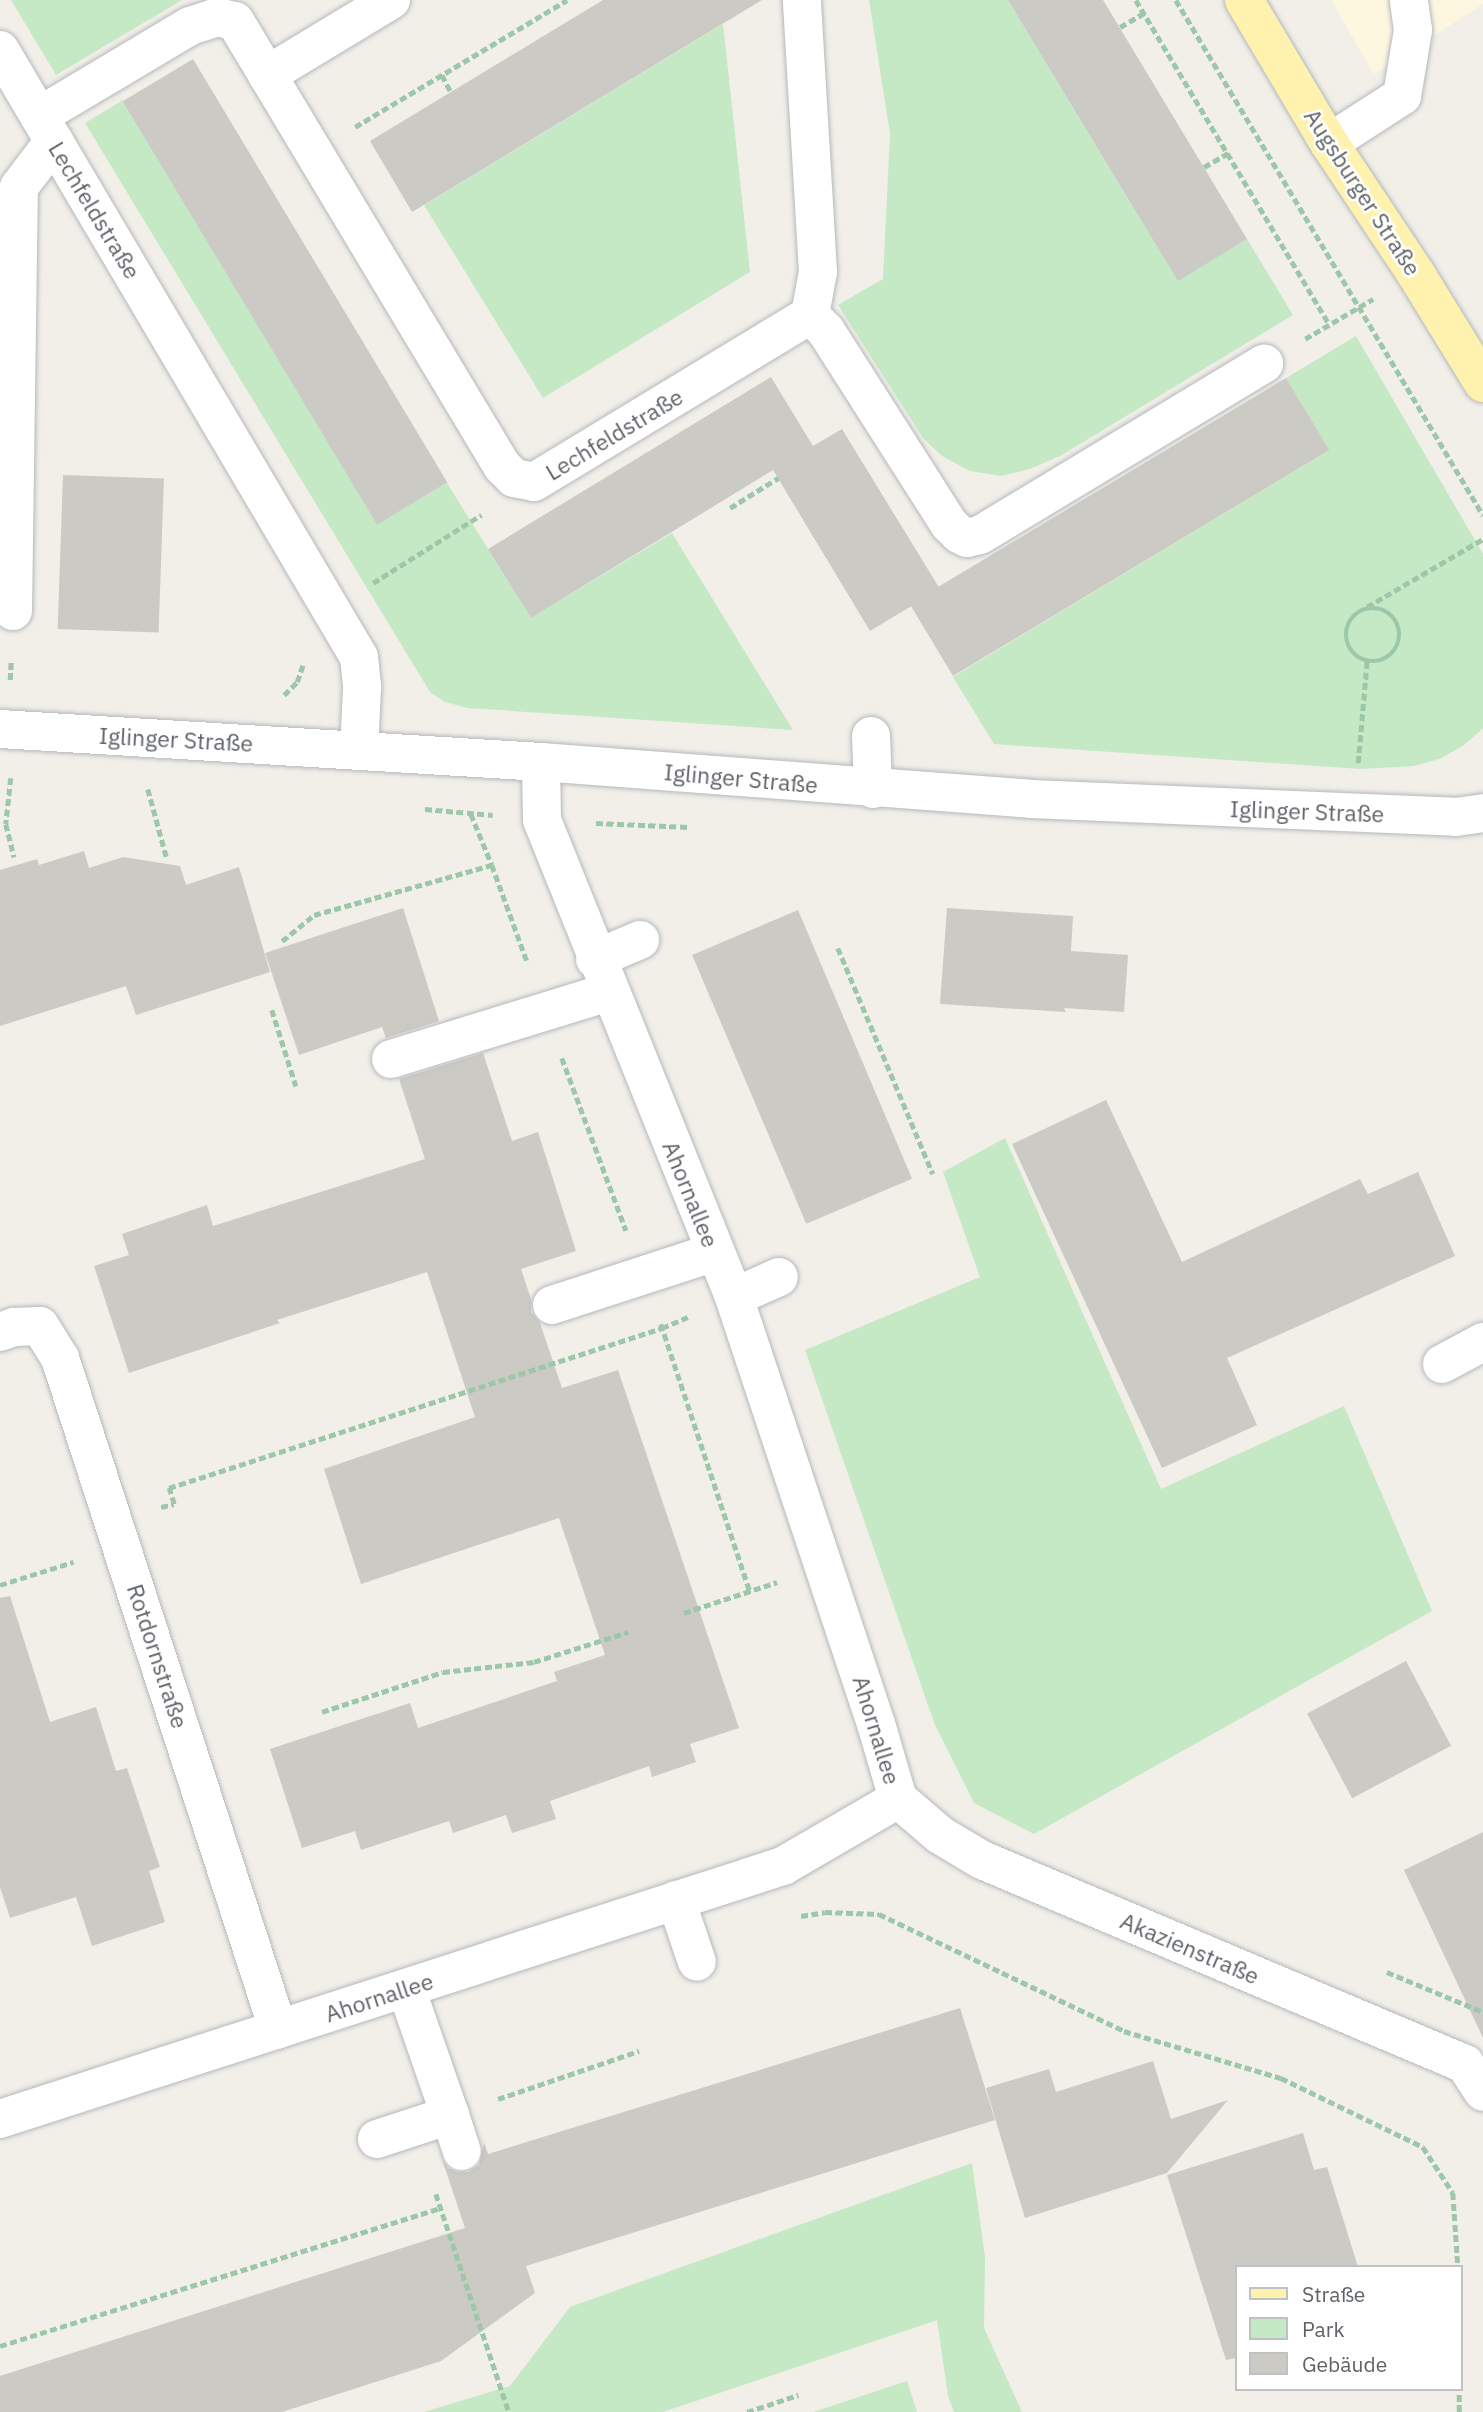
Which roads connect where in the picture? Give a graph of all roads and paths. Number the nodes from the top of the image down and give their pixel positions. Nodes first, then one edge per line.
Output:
1 (391, 0) edge
2 (567, 0) edge
3 (802, 0) edge
4 (1136, 0) edge
5 (1176, 0) edge
6 (1244, 0) edge
7 (1409, 0) edge
8 (1144, 13) junction
9 (1120, 27) dead end
10 (0, 50) edge
11 (267, 75) junction
12 (442, 75) junction
13 (451, 92) dead end
14 (47, 129) junction
15 (1329, 143) junction
16 (313, 152) junction
17 (1228, 153) junction
18 (1204, 167) dead end
19 (1416, 274) junction
20 (1359, 307) junction
21 (810, 315) junction
22 (1329, 324) junction
23 (1264, 364) joint
24 (1483, 383) edge
25 (778, 478) dead end
26 (534, 482) junction
27 (730, 508) dead end
28 (1483, 515) edge
29 (1483, 539) edge
30 (331, 610) junction
31 (13, 611) joint
32 (1360, 611) junction
33 (302, 657) dead end
34 (1367, 661) junction
35 (282, 698) dead end
36 (3, 729) edge
37 (871, 736) dead end
38 (359, 751) junction
39 (541, 762) junction
40 (11, 774) dead end
41 (147, 784) dead end
42 (873, 789) junction
43 (471, 813) dead end
44 (1354, 813) junction
45 (1483, 813) edge
46 (14, 857) dead end
47 (167, 859) dead end
48 (492, 865) junction
49 (640, 940) dead end
50 (282, 941) dead end
51 (838, 948) dead end
52 (602, 975) junction
53 (272, 1010) dead end
54 (545, 1012) junction
55 (391, 1059) dead end
56 (296, 1086) dead end
57 (933, 1174) dead end
58 (715, 1252) junction
59 (643, 1276) junction
60 (779, 1277) dead end
61 (734, 1297) junction
62 (552, 1305) dead end
63 (662, 1328) junction
64 (0, 1332) edge
65 (1483, 1342) edge
66 (1442, 1364) dead end
67 (119, 1534) junction
68 (824, 1566) junction
69 (0, 1585) edge
70 (750, 1592) junction
71 (684, 1613) dead end
72 (628, 1632) dead end
73 (322, 1712) dead end
74 (898, 1799) junction
75 (676, 1900) junction
76 (800, 1916) dead end
77 (696, 1962) dead end
78 (406, 1988) junction
79 (278, 2029) junction
80 (639, 2051) dead end
81 (1483, 2092) edge
82 (450, 2115) junction
83 (0, 2119) edge
84 (414, 2127) junction
85 (377, 2139) dead end
86 (462, 2151) dead end
87 (441, 2208) junction
88 (1458, 2265) edge
89 (0, 2346) edge
90 (1459, 2391) edge
91 (798, 2395) dead end
92 (509, 2412) edge
93 (747, 2412) edge
94 (1459, 2412) edge

1 - 11 street
2 - 12 path
3 - 21 street
4 - 8 path
5 - 20 path
6 - 15 main road, Augsburger Straße
7 - 15 street
8 - 9 path
8 - 17 path
10 - 14 street, Lechfeldstraße
11 - 14 street, Lechfeldstraße
11 - 16 street, Lechfeldstraße
12 - 13 path
12 - 16 path
14 - 30 street, Lechfeldstraße
14 - 31 street
15 - 19 main road, Augsburger Straße
16 - 26 street, Lechfeldstraße
17 - 18 path
17 - 22 path
19 - 20 path
19 - 24 main road, Augsburger Straße
20 - 22 path
20 - 28 path
21 - 23 street
21 - 26 street, Lechfeldstraße
22 - 23 path
25 - 27 path
26 - 30 path
29 - 32 path
30 - 38 street, Lechfeldstraße
31 - 36 path
32 - 34 path
32 - 34 path
33 - 35 path
34 - 44 path
36 - 38 street, Iglinger Straße
37 - 42 street
38 - 39 street, Iglinger Straße
39 - 42 street, Iglinger Straße
39 - 52 street, Ahornallee
40 - 46 path
41 - 47 path
42 - 44 street, Iglinger Straße
43 - 48 path
44 - 45 street, Iglinger Straße
48 - 50 path
48 - 54 path
49 - 52 street
51 - 57 path
52 - 54 street
52 - 58 street, Ahornallee
53 - 56 path
54 - 55 street
54 - 59 path
58 - 59 street
58 - 61 street, Ahornallee
59 - 62 street
59 - 63 path
60 - 61 street
61 - 68 street, Ahornallee
63 - 67 path
63 - 70 path
64 - 67 street, Rotdornstraße
65 - 66 street
67 - 69 path
67 - 79 street, Rotdornstraße
68 - 70 path
68 - 74 street, Ahornallee
70 - 71 path
72 - 73 path
74 - 75 street, Ahornallee
74 - 81 street, Akazienstraße
75 - 77 street
75 - 78 street, Ahornallee
76 - 88 path
78 - 79 street, Ahornallee
78 - 82 street
79 - 83 street, Ahornallee
80 - 82 path
82 - 84 street
82 - 86 street
84 - 85 street
84 - 87 path
87 - 89 path
87 - 92 path
90 - 94 path
91 - 93 path

